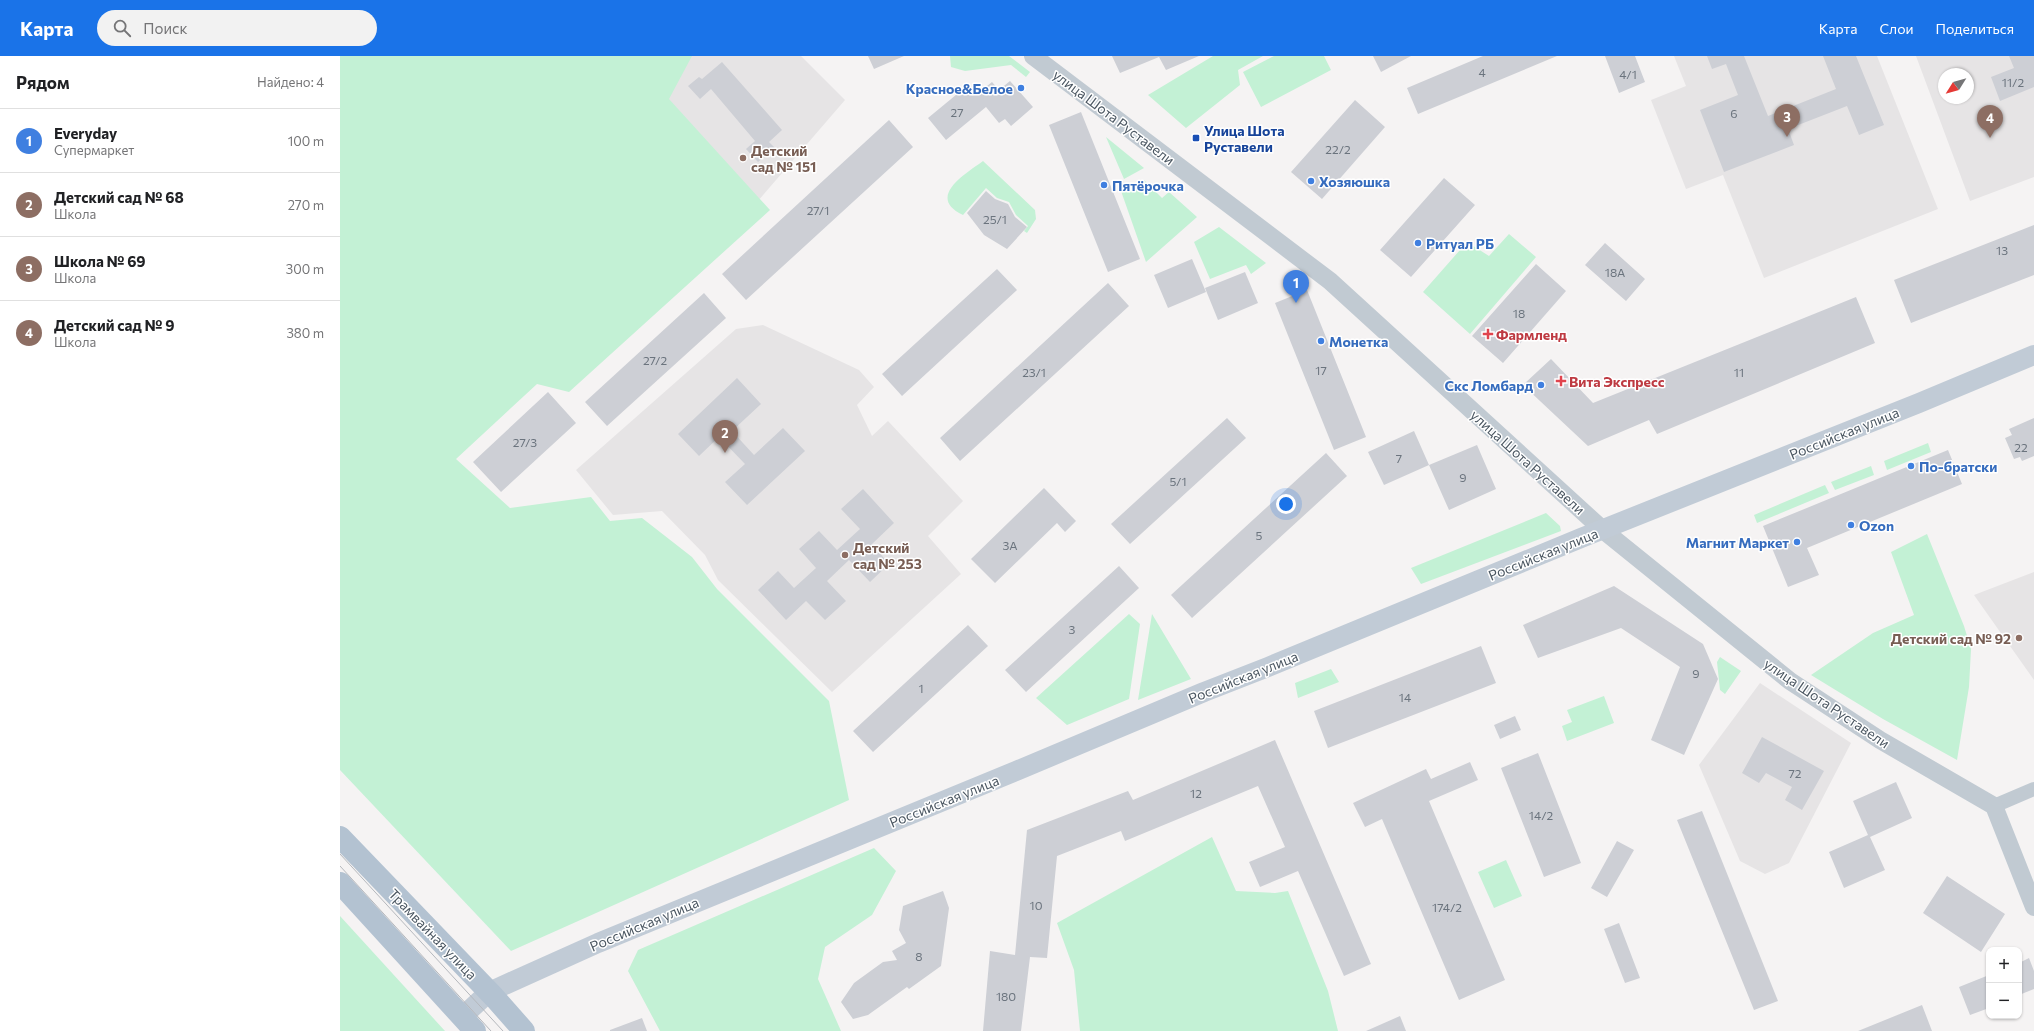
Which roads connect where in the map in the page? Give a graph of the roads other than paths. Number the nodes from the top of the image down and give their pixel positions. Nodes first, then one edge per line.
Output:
1 (1033, 56) edge
2 (2034, 355) edge
3 (1603, 530) junction
4 (2034, 789) edge
5 (1994, 806) junction
6 (340, 838) edge
7 (340, 883) edge
8 (2034, 907) edge
9 (489, 992) junction
10 (469, 1024) edge
11 (524, 1031) edge

1 - 3 street, улица Шота Руставели
2 - 3 main road, Российская улица
3 - 5 street, улица Шота Руставели
3 - 9 main road, Российская улица
4 - 5 street
5 - 8 street
6 - 9 main road, Трамвайная улица
7 - 10 main road
9 - 10 main road, Российская улица
9 - 11 main road, Трамвайная улица

